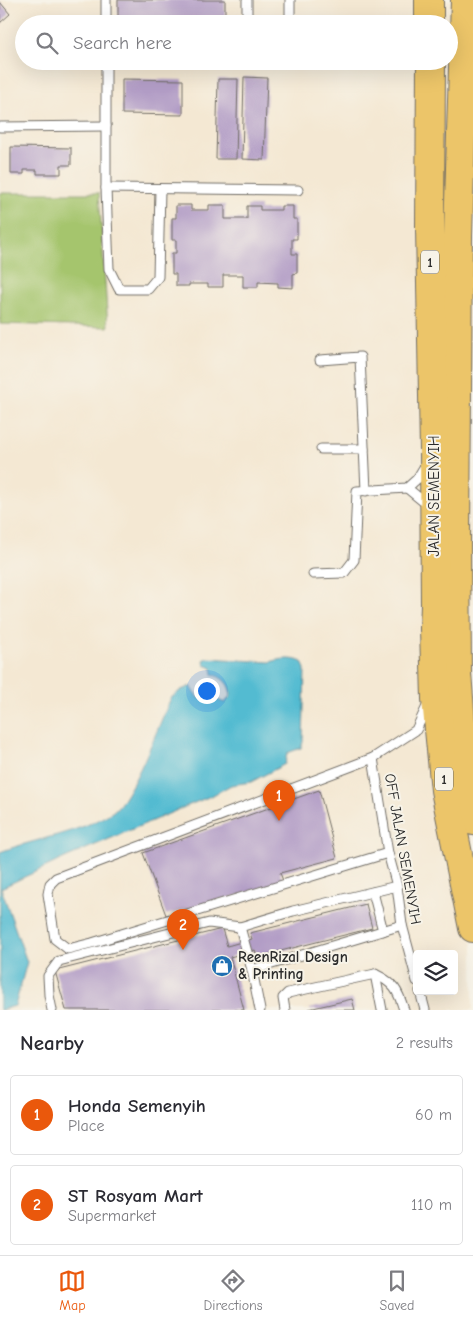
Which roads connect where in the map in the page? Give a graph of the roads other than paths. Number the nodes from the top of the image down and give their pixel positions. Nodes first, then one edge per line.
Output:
1 (106, 0) edge
2 (247, 0) edge
3 (290, 0) edge
4 (428, 0) edge
5 (465, 0) edge
6 (106, 15) edge
7 (247, 15) edge
8 (290, 15) edge
9 (429, 15) edge
10 (106, 70) edge
11 (431, 70) edge
12 (106, 126) junction
13 (0, 127) edge
14 (106, 188) junction
15 (160, 189) junction
16 (298, 190) dead end
17 (320, 360) dead end
18 (321, 449) dead end
19 (364, 449) junction
20 (434, 451) junction
21 (407, 488) junction
22 (366, 491) junction
23 (434, 518) junction
24 (313, 574) dead end
25 (434, 628) junction
26 (468, 751) edge
27 (373, 758) junction
28 (473, 821) edge
29 (388, 853) junction
30 (397, 886) junction
31 (373, 892) junction
32 (402, 925) junction
33 (240, 927) junction
34 (473, 928) edge
35 (383, 930) junction
36 (413, 966) edge
37 (252, 970) junction
38 (375, 974) junction
39 (421, 995) edge
40 (52, 1010) edge
41 (260, 1010) edge
42 (286, 1010) edge
43 (382, 1010) edge
44 (404, 1010) edge
45 (425, 1010) edge

1 - 6 lane
2 - 7 lane
3 - 8 lane
4 - 9 main road
5 - 26 main road, JALAN SEMENYIH / 1
10 - 12 lane
11 - 20 main road, JALAN SEMENYIH / 1
12 - 13 lane
12 - 14 lane
14 - 15 lane
14 - 15 lane
15 - 16 lane
17 - 19 lane
18 - 19 lane
19 - 22 lane
20 - 21 lane
20 - 23 main road, JALAN SEMENYIH / 1
21 - 22 lane
21 - 23 lane
22 - 24 lane
23 - 25 main road, JALAN SEMENYIH / 1
25 - 27 lane, OFF JALAN SEMENYIH
25 - 34 main road, JALAN SEMENYIH / 1
26 - 28 main road, JALAN SEMENYIH / 1
27 - 29 lane, OFF JALAN SEMENYIH
27 - 29 lane
29 - 30 lane, OFF JALAN SEMENYIH
30 - 31 lane
30 - 32 lane, OFF JALAN SEMENYIH
31 - 33 lane
31 - 35 lane
32 - 35 lane
32 - 36 lane, OFF JALAN SEMENYIH
33 - 37 lane
33 - 40 lane
35 - 37 lane
37 - 41 lane
38 - 42 lane
38 - 43 lane
38 - 44 lane
39 - 45 lane

